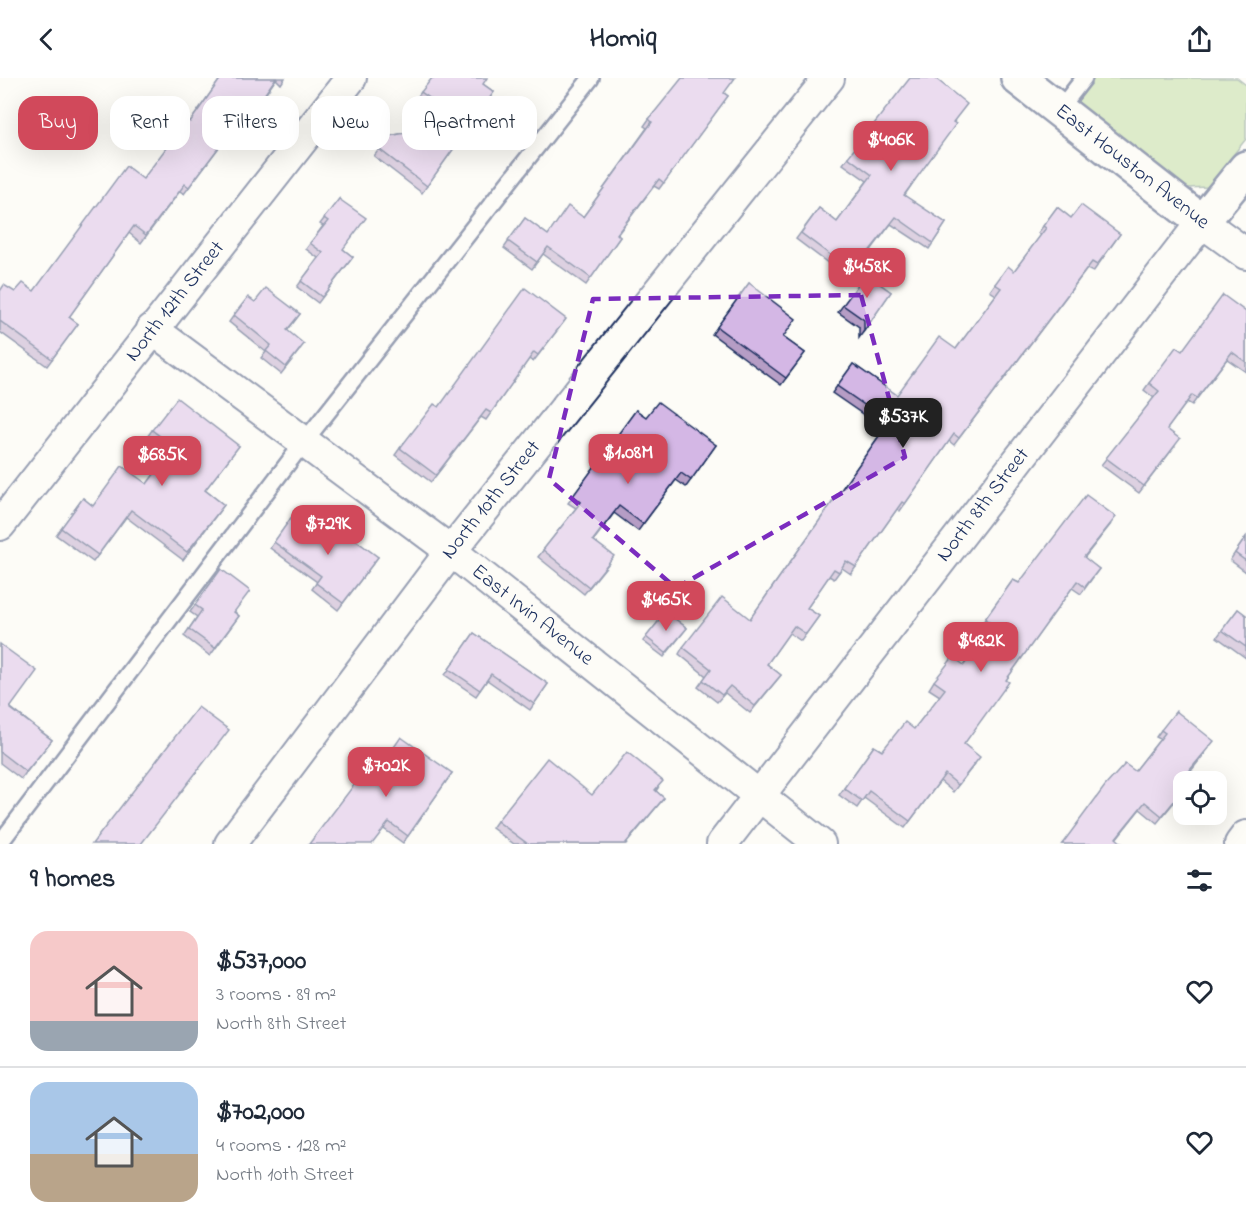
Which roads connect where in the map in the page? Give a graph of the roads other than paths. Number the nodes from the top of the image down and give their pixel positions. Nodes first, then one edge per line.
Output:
1 (351, 78) edge
2 (591, 78) edge
3 (829, 78) edge
4 (1018, 78) edge
5 (1084, 78) edge
6 (1059, 110) junction
7 (1246, 168) edge
8 (1202, 222) junction
9 (1246, 254) edge
10 (152, 329) junction
11 (304, 442) junction
12 (0, 525) edge
13 (451, 551) junction
14 (759, 795) junction
15 (1246, 836) edge
16 (0, 843) edge
17 (230, 844) edge
18 (722, 844) edge
19 (820, 844) edge
20 (1240, 844) edge

1 - 10 street, North 12th Street
2 - 11 lane
3 - 13 street, North 10th Street
4 - 6 street, East Houston Avenue
5 - 6 lane
6 - 8 street, East Houston Avenue
7 - 8 street, North 8th Street
8 - 9 street, East Houston Avenue
8 - 14 street, North 8th Street
10 - 11 street, East Irvin Avenue
10 - 12 street, North 12th Street
11 - 13 street, East Irvin Avenue
11 - 16 lane
13 - 14 street, East Irvin Avenue
13 - 17 street, North 10th Street
14 - 18 street, North 8th Street
14 - 19 street, East Irvin Avenue
15 - 20 street

